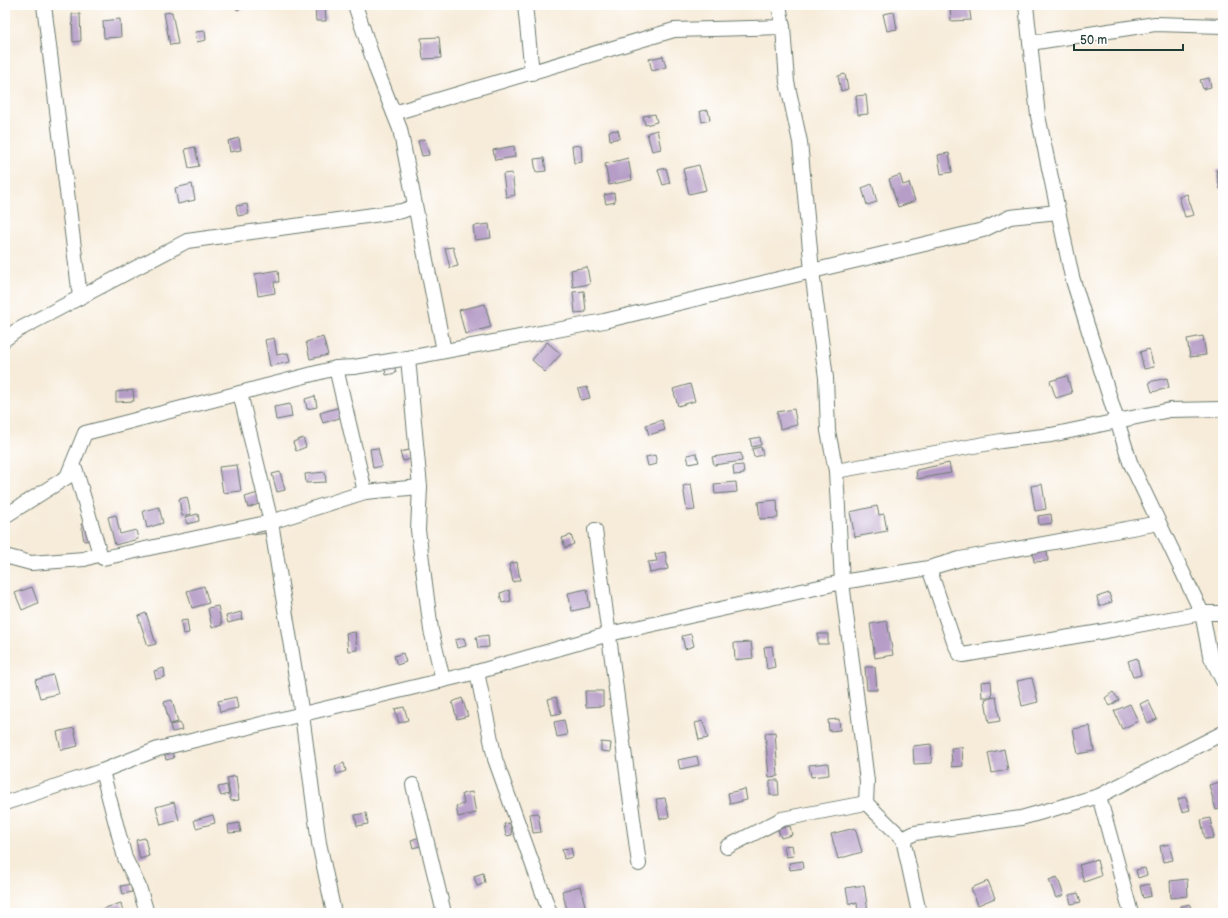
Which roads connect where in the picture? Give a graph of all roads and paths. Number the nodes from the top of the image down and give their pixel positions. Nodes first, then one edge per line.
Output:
1 (44, 5) edge
2 (355, 5) edge
3 (525, 5) edge
4 (779, 5) edge
5 (1026, 5) edge
6 (1223, 26) edge
7 (783, 27) junction
8 (1030, 43) junction
9 (532, 73) junction
10 (394, 113) junction
11 (415, 206) junction
12 (1058, 212) junction
13 (812, 272) junction
14 (80, 297) junction
15 (5, 339) edge
16 (444, 351) junction
17 (408, 358) junction
18 (336, 368) junction
19 (240, 393) junction
20 (1223, 409) edge
21 (1118, 421) junction
22 (836, 471) junction
23 (67, 477) junction
24 (420, 487) junction
25 (365, 492) junction
26 (5, 516) edge
27 (271, 522) junction
28 (1160, 523) junction
29 (595, 530) dead end
30 (100, 554) junction
31 (5, 556) edge
32 (929, 568) junction
33 (842, 582) junction
34 (1202, 613) junction
35 (1223, 613) edge
36 (609, 634) junction
37 (477, 672) junction
38 (443, 680) junction
39 (1223, 681) edge
40 (302, 715) junction
41 (1223, 733) edge
42 (102, 771) junction
43 (413, 785) dead end
44 (1099, 796) junction
45 (5, 803) edge
46 (866, 803) junction
47 (903, 839) junction
48 (727, 847) dead end
49 (639, 864) dead end
50 (147, 913) edge
51 (334, 913) edge
52 (444, 913) edge
53 (550, 913) edge
54 (919, 913) edge
55 (1131, 913) edge

1 - 14 street
2 - 10 street
3 - 9 street
4 - 7 street
5 - 8 street
6 - 8 street
7 - 9 street
7 - 13 street
8 - 12 street
9 - 10 street
10 - 11 street
11 - 14 street
11 - 16 street
12 - 13 street
12 - 21 street
13 - 16 street
13 - 22 street
14 - 15 street
16 - 17 street
17 - 18 street
17 - 24 street
18 - 19 street
18 - 25 street
19 - 23 street
19 - 27 street
20 - 21 street
21 - 22 street
21 - 28 street
22 - 33 street
23 - 26 street
23 - 30 street
24 - 25 street
24 - 38 street
25 - 27 street
27 - 30 street
27 - 40 street
28 - 32 street
28 - 34 street
29 - 36 street
30 - 31 street
32 - 33 street
32 - 34 street
33 - 36 street
33 - 46 street
34 - 35 street
34 - 39 street
36 - 37 street
36 - 49 street
37 - 38 street
37 - 53 street
38 - 40 street
40 - 42 street
40 - 51 street
41 - 44 street
42 - 45 street
42 - 50 street
43 - 52 street
44 - 47 street
44 - 55 street
46 - 47 street
46 - 48 street
47 - 54 street

